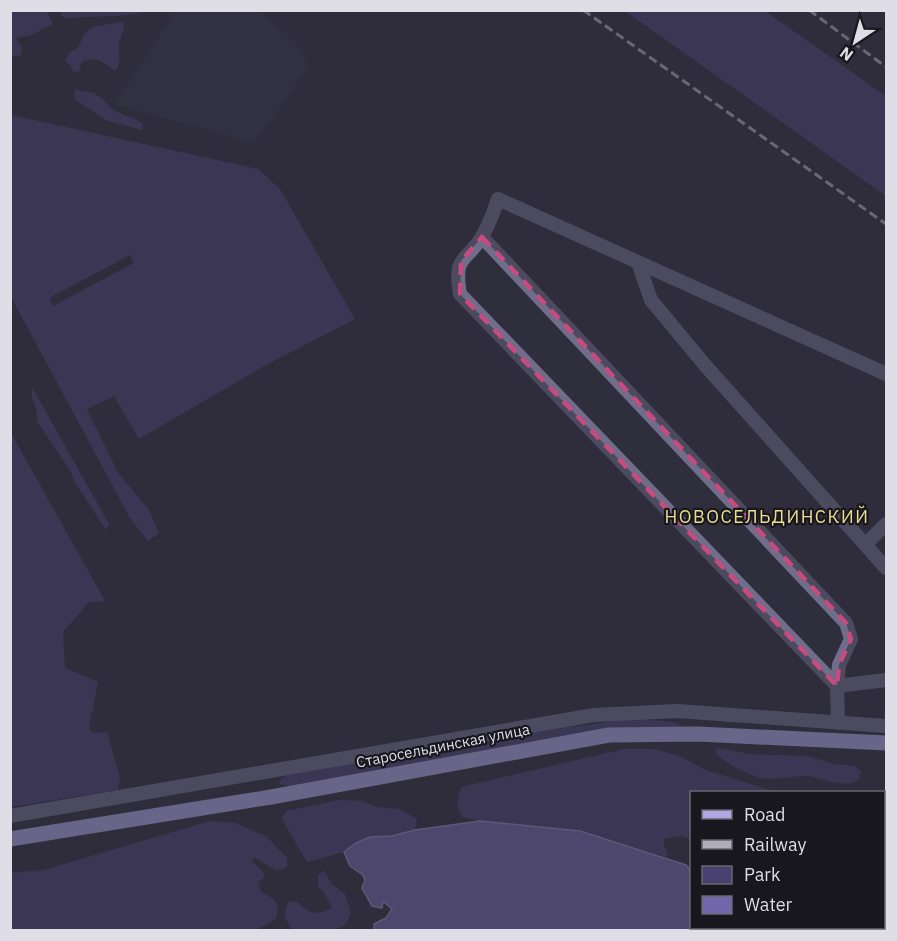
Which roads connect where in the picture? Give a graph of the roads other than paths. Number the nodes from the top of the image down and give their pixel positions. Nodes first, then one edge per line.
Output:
1 (482, 237) junction
2 (638, 262) junction
3 (886, 374) edge
4 (886, 524) edge
5 (866, 544) junction
6 (886, 568) edge
7 (886, 681) edge
8 (837, 686) junction
9 (699, 713) junction
10 (838, 723) junction
11 (886, 726) edge
12 (698, 734) junction
13 (886, 744) edge
14 (10, 816) edge
15 (10, 838) edge

1 - 2 street
1 - 8 street
1 - 8 street
2 - 3 street
2 - 5 street
4 - 5 street
5 - 6 street
7 - 8 street
8 - 10 street
9 - 10 street
9 - 12 street
9 - 14 street
10 - 11 street
12 - 13 main road, Старосельдинская улица
12 - 15 main road, Старосельдинская улица

